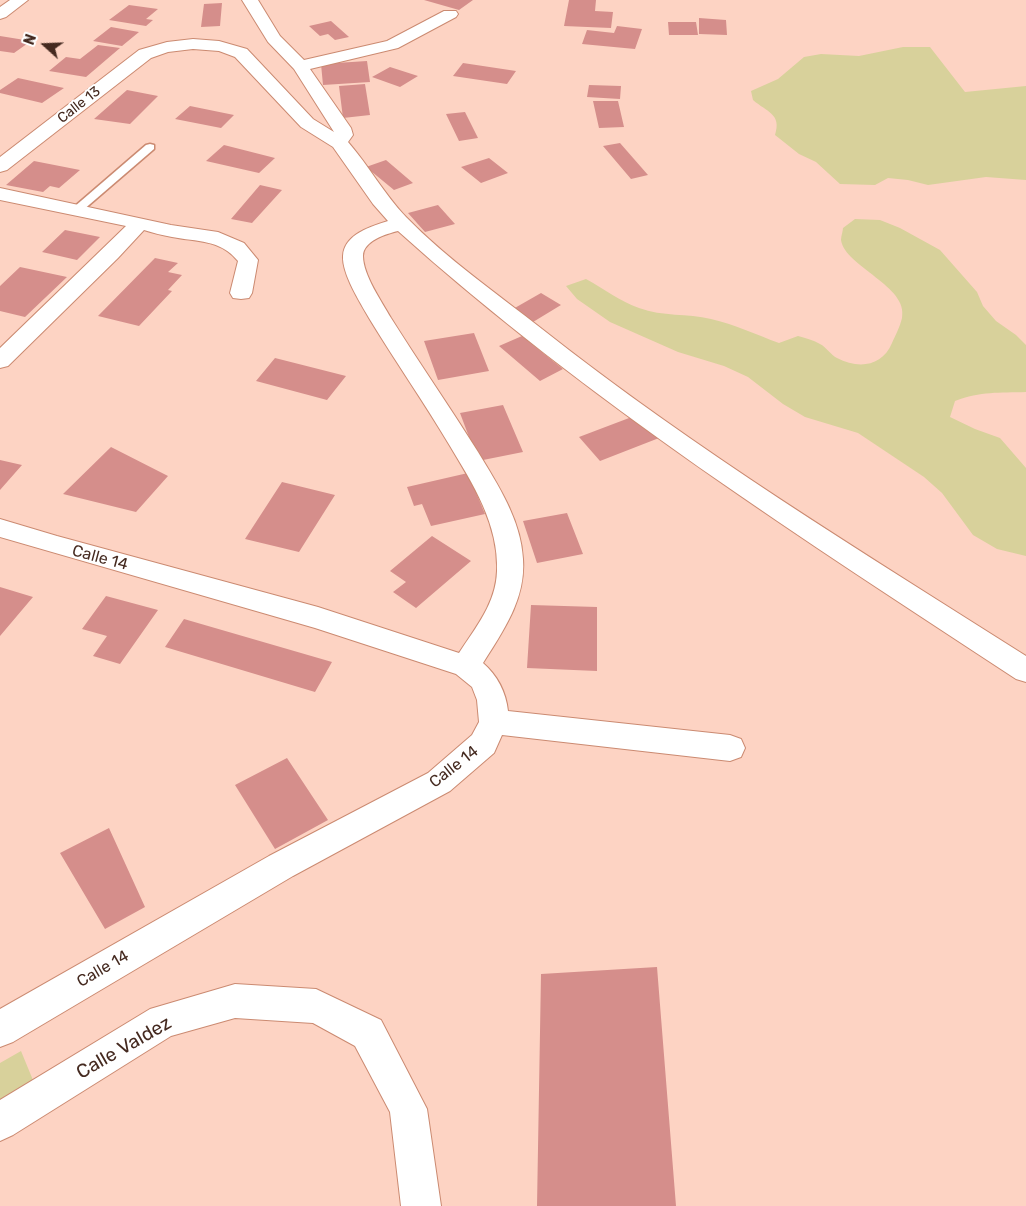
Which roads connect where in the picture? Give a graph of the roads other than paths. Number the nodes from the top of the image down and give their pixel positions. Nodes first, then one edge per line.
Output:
1 (20, 0) edge
2 (250, 0) edge
3 (0, 14) edge
4 (450, 14) dead end
5 (300, 66) junction
6 (339, 143) junction
7 (150, 147) dead end
8 (0, 166) edge
9 (0, 194) edge
10 (78, 209) junction
11 (401, 222) junction
12 (140, 223) junction
13 (240, 293) dead end
14 (0, 361) edge
15 (0, 528) edge
16 (466, 666) junction
17 (1026, 671) edge
18 (494, 722) junction
19 (730, 748) dead end
20 (0, 1029) edge
21 (0, 1122) edge
22 (421, 1206) edge

1 - 3 street
2 - 5 street
4 - 5 street
5 - 6 street
6 - 8 street, Calle 13
6 - 11 street
7 - 10 lane
9 - 10 street
10 - 12 street
11 - 16 street
11 - 17 street
12 - 13 street
12 - 14 street
15 - 16 street, Calle 14
16 - 18 street, Calle 14
18 - 19 street
18 - 20 street, Calle 14
21 - 22 street, Calle Valdez

